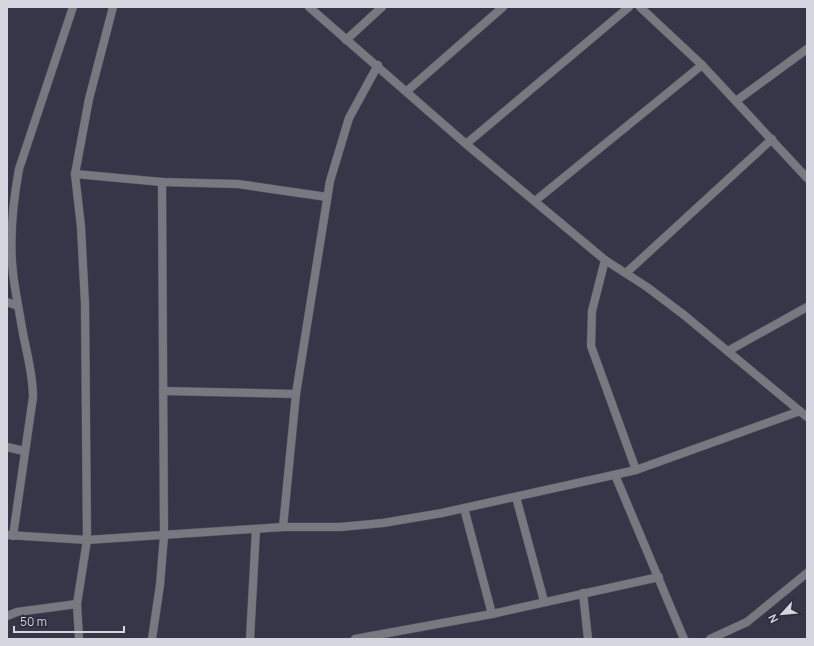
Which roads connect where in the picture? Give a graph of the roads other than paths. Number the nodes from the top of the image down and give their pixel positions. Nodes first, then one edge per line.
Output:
1 (74, 7) edge
2 (113, 7) edge
3 (309, 7) edge
4 (382, 7) edge
5 (503, 7) edge
6 (629, 7) edge
7 (640, 7) edge
8 (346, 40) junction
9 (807, 49) edge
10 (378, 65) junction
11 (702, 65) junction
12 (407, 92) junction
13 (736, 101) junction
14 (772, 139) junction
15 (466, 144) junction
16 (75, 174) junction
17 (806, 176) edge
18 (162, 182) junction
19 (327, 197) junction
20 (535, 201) junction
21 (605, 260) junction
22 (7, 264) edge
23 (13, 272) junction
24 (626, 273) junction
25 (7, 302) edge
26 (18, 306) junction
27 (807, 307) edge
28 (728, 351) junction
29 (163, 391) junction
30 (296, 394) junction
31 (800, 411) junction
32 (807, 417) edge
33 (7, 447) edge
34 (24, 451) junction
35 (636, 470) junction
36 (615, 475) junction
37 (516, 497) junction
38 (464, 508) junction
39 (283, 527) junction
40 (256, 529) junction
41 (10, 535) edge
42 (164, 536) junction
43 (87, 540) junction
44 (807, 573) edge
45 (659, 577) junction
46 (583, 593) junction
47 (544, 601) junction
48 (77, 604) junction
49 (492, 614) junction
50 (7, 616) edge
51 (79, 639) edge
52 (152, 639) edge
53 (250, 639) edge
54 (355, 639) edge
55 (588, 639) edge
56 (684, 639) edge
57 (710, 639) edge

1 - 23 street
2 - 16 street
3 - 8 street
4 - 8 street
5 - 12 street
6 - 15 street
7 - 11 street
8 - 10 street
9 - 13 street
10 - 12 street
10 - 19 street
11 - 13 street
11 - 20 street
12 - 15 street
13 - 14 street
14 - 17 street
14 - 24 street
15 - 20 street
16 - 18 street
16 - 43 street
18 - 19 street
18 - 29 street
19 - 30 street
20 - 21 street
21 - 24 street
21 - 35 street
22 - 23 street
23 - 26 street
24 - 28 street
25 - 26 street
26 - 34 street
27 - 28 street
28 - 31 street
29 - 30 street
29 - 42 street
30 - 39 street
31 - 32 street
31 - 35 street
33 - 34 street
34 - 41 street
35 - 36 street
36 - 37 street
36 - 45 street
37 - 38 street
37 - 47 street
38 - 39 street
38 - 49 street
39 - 40 street
40 - 42 street
40 - 53 street
41 - 43 street
42 - 43 street
42 - 52 street
43 - 48 street
44 - 57 street
45 - 46 street
45 - 56 street
46 - 47 street
46 - 55 street
47 - 49 street
48 - 50 street
48 - 51 street
49 - 54 street

